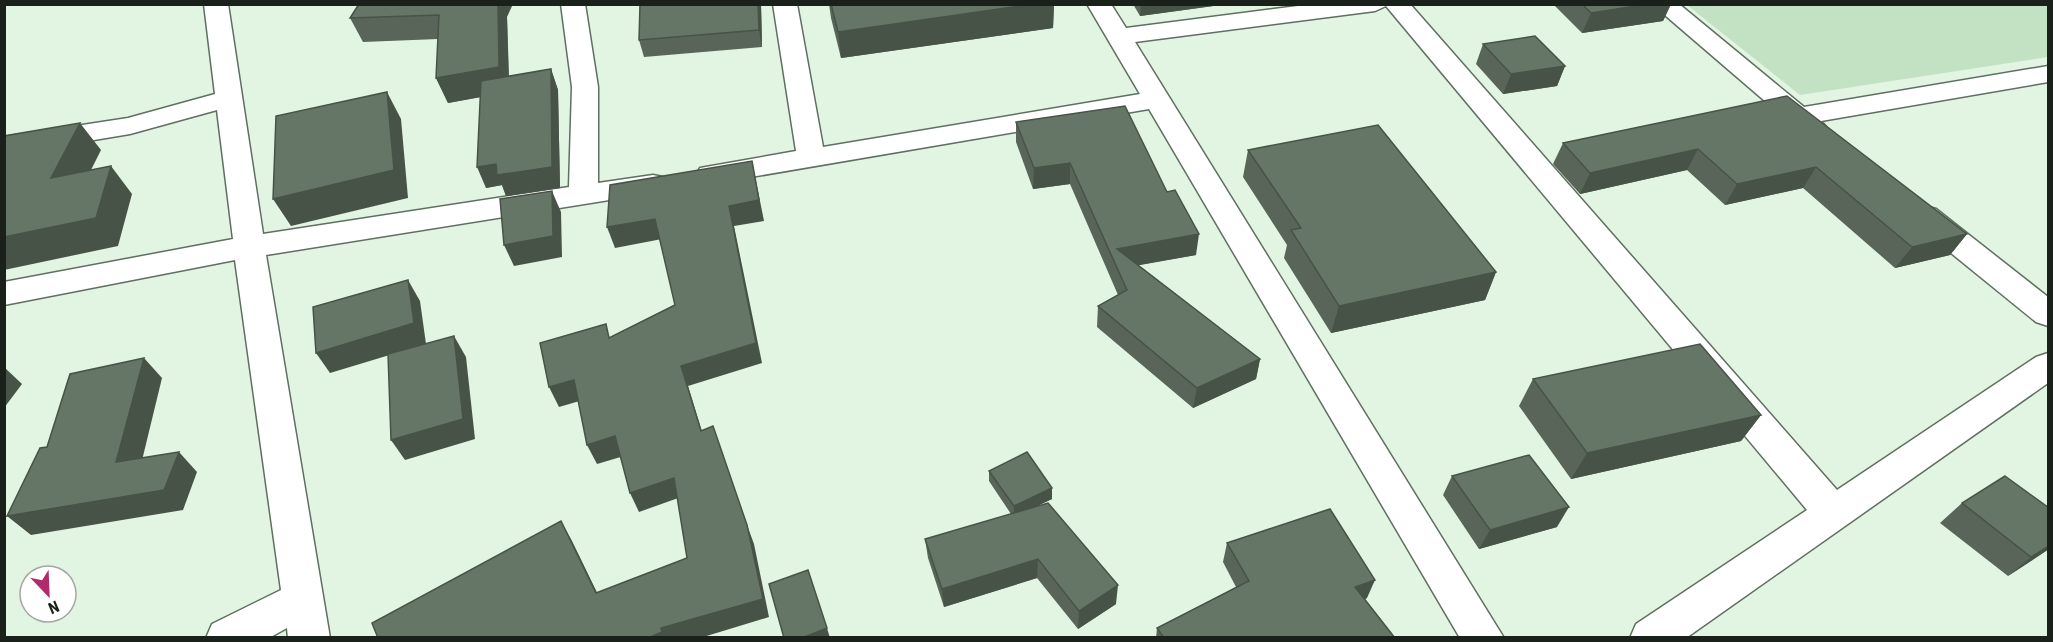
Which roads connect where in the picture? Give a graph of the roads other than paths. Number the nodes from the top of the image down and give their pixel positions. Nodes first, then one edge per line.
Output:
1 (216, 4) edge
2 (573, 4) edge
3 (785, 4) edge
4 (1099, 4) edge
5 (1375, 4) edge
6 (1396, 4) edge
7 (1664, 4) edge
8 (1118, 37) junction
9 (2049, 74) edge
10 (228, 99) junction
11 (1155, 100) junction
12 (1799, 116) junction
13 (4, 146) edge
14 (1836, 146) edge
15 (811, 158) junction
16 (584, 195) junction
17 (1901, 197) edge
18 (249, 247) junction
19 (4, 294) edge
20 (2049, 314) edge
21 (2049, 366) edge
22 (1833, 513) junction
23 (306, 618) edge
24 (226, 638) edge
25 (1484, 638) edge
26 (1651, 638) edge

1 - 10 street
2 - 16 street
3 - 15 street
4 - 8 street
5 - 8 street
6 - 22 street
7 - 12 street
8 - 11 street
9 - 12 street
10 - 13 street
10 - 18 street
11 - 15 street
11 - 25 street
12 - 14 street
15 - 16 street
16 - 18 street
17 - 20 street
18 - 19 street
18 - 23 street
21 - 22 street
22 - 26 street
23 - 24 street

